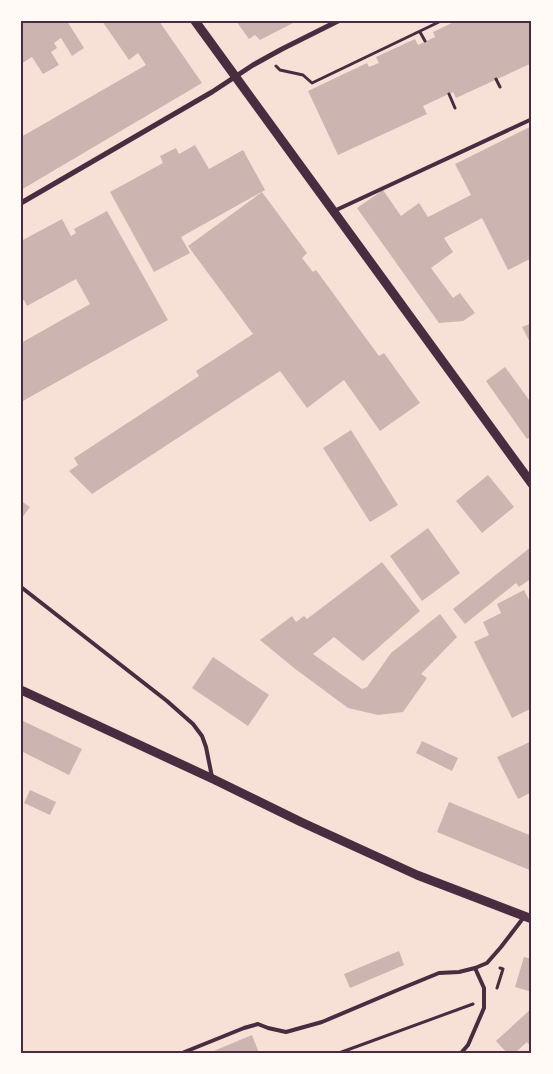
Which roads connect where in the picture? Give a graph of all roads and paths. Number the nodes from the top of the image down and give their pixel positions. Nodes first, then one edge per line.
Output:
1 (195, 21) edge
2 (338, 21) edge
3 (441, 21) edge
4 (420, 32) junction
5 (425, 42) dead end
6 (271, 68) dead end
7 (235, 76) junction
8 (496, 80) dead end
9 (500, 87) dead end
10 (449, 94) dead end
11 (455, 108) dead end
12 (532, 119) edge
13 (21, 203) edge
14 (333, 211) junction
15 (532, 484) edge
16 (21, 587) edge
17 (21, 690) edge
18 (213, 779) junction
19 (528, 918) edge
20 (486, 963) junction
21 (475, 968) junction
22 (496, 992) dead end
23 (475, 1004) dead end
24 (182, 1053) edge
25 (339, 1053) edge
26 (461, 1053) edge

1 - 7 street
2 - 7 street
3 - 4 path
4 - 5 path
4 - 6 path
7 - 13 street
7 - 14 street
8 - 9 path
10 - 11 path
12 - 14 lane
14 - 15 street
16 - 18 lane
17 - 18 street
18 - 19 street
19 - 20 lane
20 - 21 lane
20 - 22 path
21 - 24 lane
21 - 26 lane
23 - 25 path

